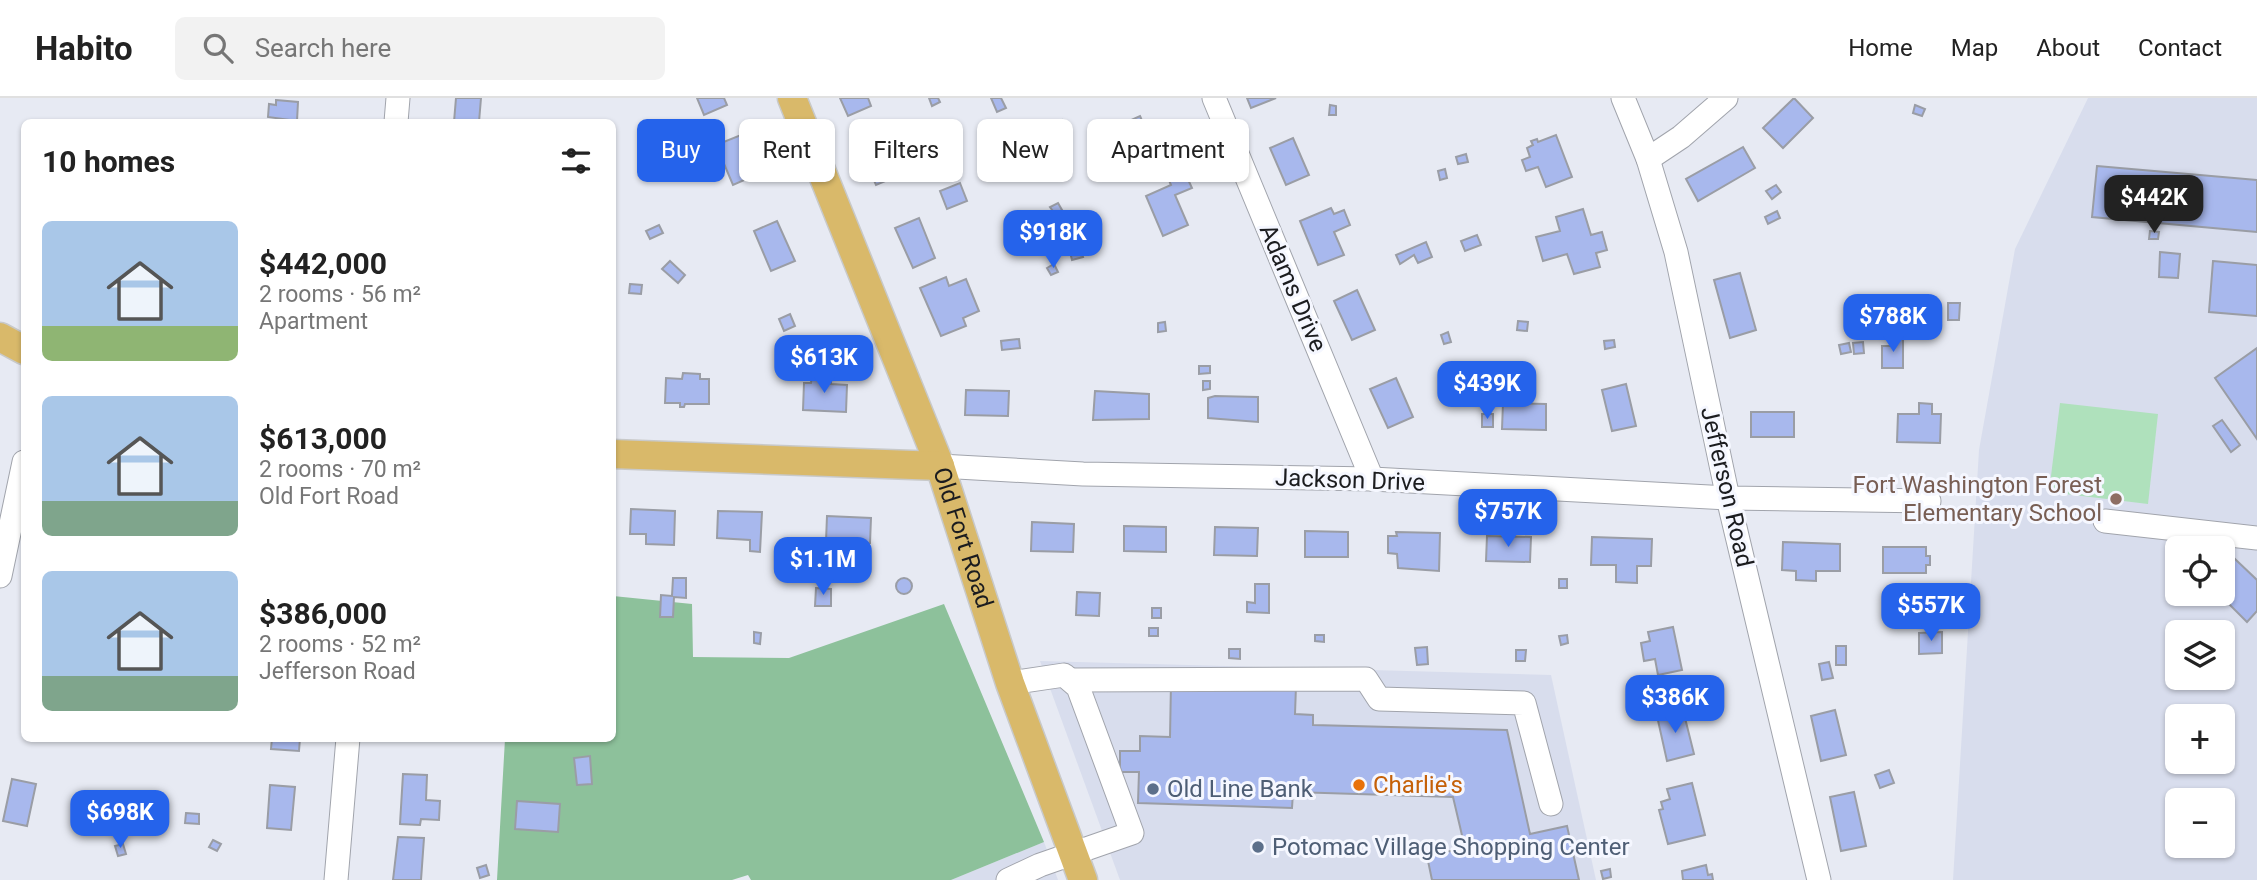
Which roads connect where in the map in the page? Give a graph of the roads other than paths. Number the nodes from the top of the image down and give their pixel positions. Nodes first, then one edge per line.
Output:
1 (398, 98) edge
2 (792, 98) edge
3 (1213, 98) edge
4 (1623, 98) edge
5 (1726, 98) edge
6 (396, 119) edge
7 (1648, 159) junction
8 (0, 337) edge
9 (21, 348) edge
10 (616, 454) edge
11 (940, 466) junction
12 (21, 476) edge
13 (1372, 479) junction
14 (1728, 498) junction
15 (1929, 501) dead end
16 (2105, 521) dead end
17 (2257, 538) edge
18 (0, 576) edge
19 (1072, 680) junction
20 (1010, 683) junction
21 (348, 742) edge
22 (1551, 804) dead end
23 (1078, 868) edge
24 (1020, 877) edge
25 (336, 880) edge
26 (1819, 880) edge

1 - 6 street
2 - 11 main road
3 - 13 street, Adams Drive
4 - 7 street, Jefferson Road
5 - 7 street
7 - 14 street, Jefferson Road
8 - 9 main road
10 - 11 main road, Old Fort Road
11 - 13 street, Jackson Drive
11 - 20 main road, Old Fort Road
12 - 18 street
13 - 14 street, Jackson Drive
14 - 15 street, Jackson Drive
14 - 26 street, Jefferson Road
16 - 17 street
19 - 20 street
19 - 22 street
19 - 23 street
20 - 23 main road, Old Fort Road
21 - 25 street
23 - 24 street

